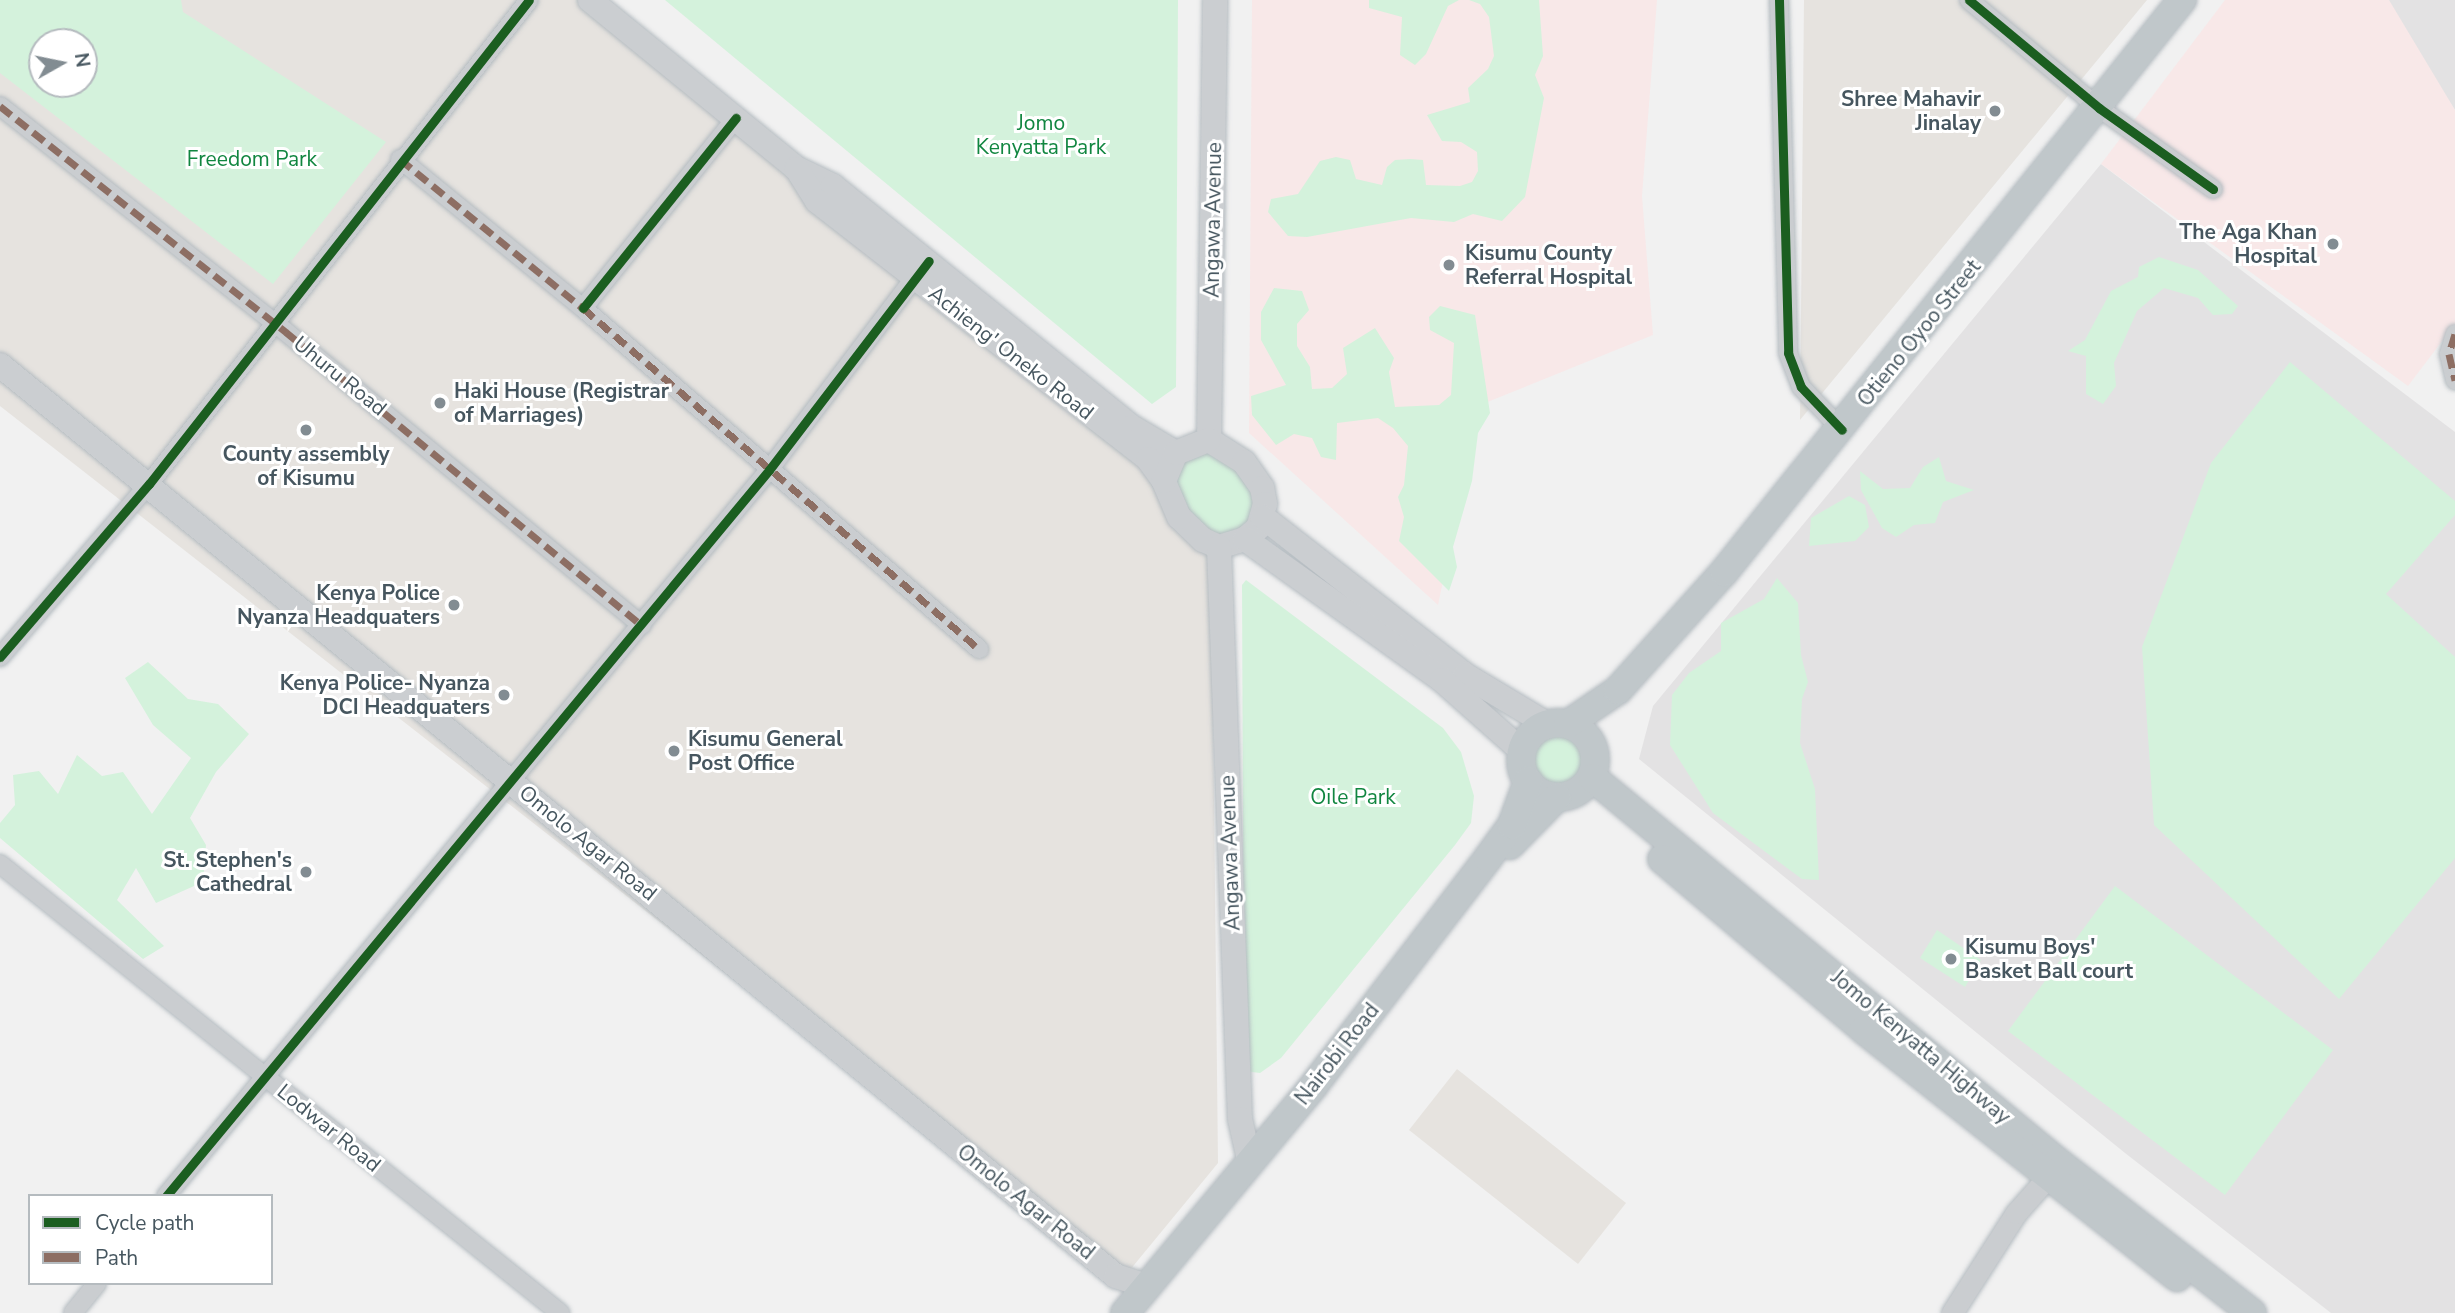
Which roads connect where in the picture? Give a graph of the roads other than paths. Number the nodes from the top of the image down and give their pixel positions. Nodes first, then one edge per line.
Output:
1 (529, 0) edge
2 (590, 0) edge
3 (1215, 0) edge
4 (1779, 0) edge
5 (1969, 0) edge
6 (2182, 0) edge
7 (0, 106) edge
8 (2099, 108) junction
9 (736, 118) junction
10 (400, 159) junction
11 (2213, 189) dead end
12 (922, 269) junction
13 (583, 308) junction
14 (274, 323) junction
15 (2455, 334) edge
16 (0, 365) edge
17 (2455, 380) edge
18 (1842, 430) junction
19 (1209, 440) junction
20 (1176, 453) junction
21 (769, 470) junction
22 (1164, 481) junction
23 (149, 484) junction
24 (1263, 517) junction
25 (1245, 539) junction
26 (1219, 547) junction
27 (642, 625) junction
28 (4, 647) edge
29 (979, 649) dead end
30 (1618, 690) junction
31 (1558, 724) junction
32 (1591, 743) junction
33 (1522, 751) junction
34 (1528, 780) junction
35 (514, 782) junction
36 (1576, 788) junction
37 (0, 864) edge
38 (262, 1075) junction
39 (1249, 1159) junction
40 (2053, 1170) junction
41 (168, 1194) edge
42 (95, 1285) edge
43 (1146, 1286) junction
44 (73, 1313) edge
45 (560, 1313) edge
46 (1125, 1313) edge
47 (1133, 1313) edge
48 (1952, 1313) edge
49 (2223, 1313) edge
50 (2252, 1313) edge

1 - 10 street
2 - 9 main road, Achieng' Oneko Road
3 - 19 main road, Angawa Avenue
4 - 18 street
5 - 8 street
6 - 8 highway, Otieno Oyoo Street
7 - 14 street, Uhuru Road
8 - 11 street
8 - 18 highway, Otieno Oyoo Street
9 - 12 main road, Achieng' Oneko Road
9 - 13 street
10 - 13 street
10 - 14 street
12 - 20 main road, Achieng' Oneko Road
12 - 21 street
12 - 22 main road, Achieng' Oneko Road
13 - 21 street
14 - 23 street
14 - 27 street, Uhuru Road
15 - 17 street
16 - 23 main road, Omolo Agar Road
18 - 30 highway, Otieno Oyoo Street
19 - 20 main road
19 - 24 main road
20 - 22 main road
21 - 27 street
21 - 29 street
22 - 26 main road
23 - 28 street
23 - 35 main road, Omolo Agar Road
24 - 25 main road
24 - 31 main road
25 - 26 main road
25 - 33 main road
26 - 39 main road, Angawa Avenue
27 - 35 street
30 - 31 highway
30 - 32 highway
31 - 32 highway
31 - 33 highway
32 - 36 highway
33 - 34 highway
34 - 36 highway
34 - 39 highway, Nairobi Road
35 - 38 street
35 - 43 main road, Omolo Agar Road
36 - 40 highway, Jomo Kenyatta Highway
36 - 47 highway, Nairobi Road
37 - 38 street, Lodwar Road
38 - 41 street
38 - 45 street, Lodwar Road
39 - 43 highway, Nairobi Road
40 - 48 street
40 - 49 highway, Jomo Kenyatta Highway
40 - 50 highway, Jomo Kenyatta Highway
42 - 44 street
43 - 46 highway, Nairobi Road

